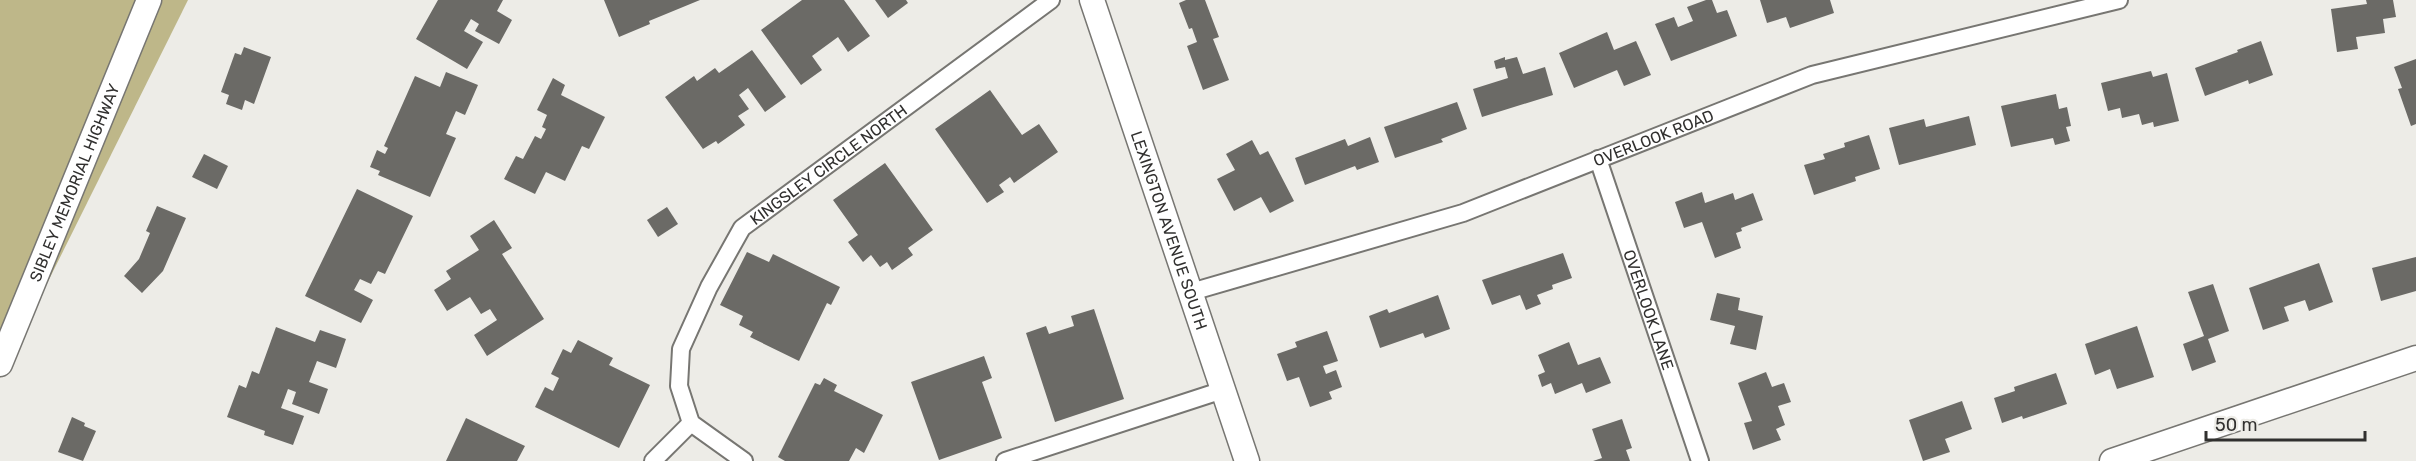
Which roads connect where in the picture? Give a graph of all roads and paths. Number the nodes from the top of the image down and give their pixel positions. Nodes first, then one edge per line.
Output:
1 (148, 0) edge
2 (1051, 0) edge
3 (1092, 0) edge
4 (2119, 0) edge
5 (1598, 159) junction
6 (1191, 292) junction
7 (2416, 358) edge
8 (0, 364) edge
9 (1223, 390) junction
10 (691, 423) junction
11 (652, 461) edge
12 (744, 461) edge
13 (1005, 461) edge
14 (1247, 461) edge
15 (1701, 461) edge
16 (2112, 461) edge

1 - 8 street, SIBLEY MEMORIAL HIGHWAY
2 - 10 street, KINGSLEY CIRCLE NORTH
3 - 6 street, LEXINGTON AVENUE SOUTH
4 - 5 street, OVERLOOK ROAD
5 - 6 street, OVERLOOK ROAD
5 - 15 street, OVERLOOK LANE
6 - 9 street, LEXINGTON AVENUE SOUTH
7 - 16 street
9 - 13 street
9 - 14 street, LEXINGTON AVENUE SOUTH
10 - 11 street
10 - 12 street

